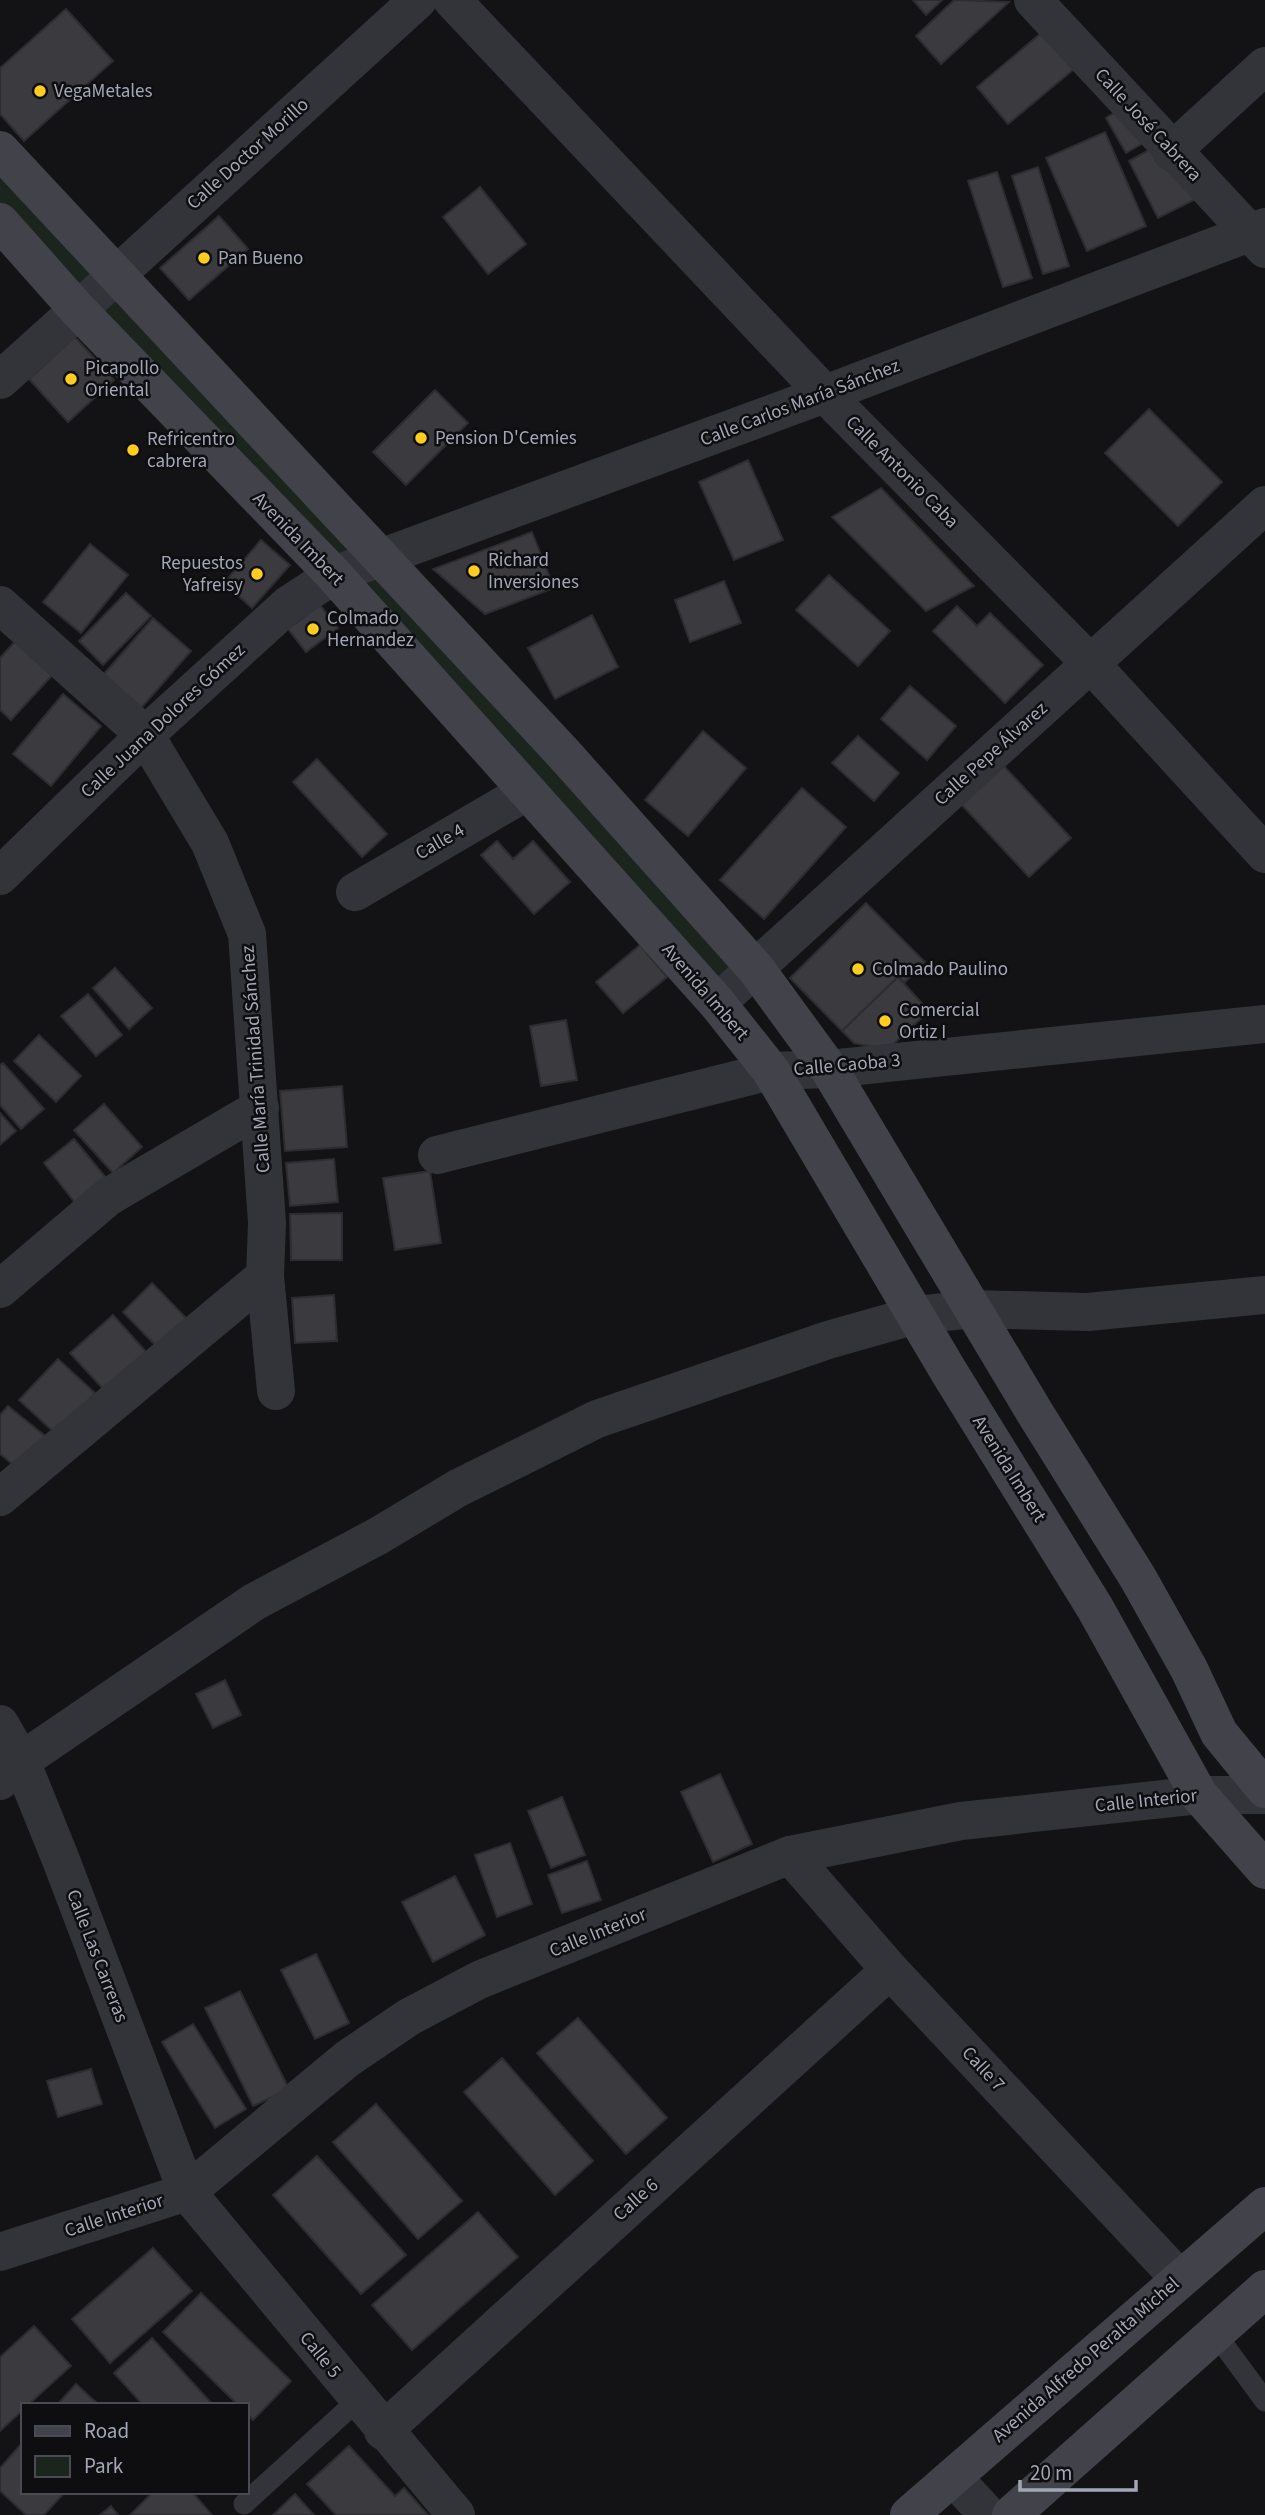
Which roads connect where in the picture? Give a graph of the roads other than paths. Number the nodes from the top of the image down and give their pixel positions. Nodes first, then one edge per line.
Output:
1 (418, 0) edge
2 (452, 0) edge
3 (1033, 0) edge
4 (1265, 66) edge
5 (0, 150) edge
6 (1171, 152) junction
7 (0, 222) edge
8 (1260, 236) edge
9 (117, 273) junction
10 (78, 310) junction
11 (0, 380) edge
12 (825, 394) junction
13 (1265, 505) edge
14 (382, 558) junction
15 (334, 575) junction
16 (0, 605) edge
17 (1091, 664) junction
18 (145, 735) junction
19 (526, 792) junction
20 (1265, 854) edge
21 (0, 876) edge
22 (355, 892) dead end
23 (756, 969) junction
24 (717, 1003) junction
25 (1265, 1024) edge
26 (829, 1069) junction
27 (771, 1071) junction
28 (260, 1108) junction
29 (438, 1155) dead end
30 (265, 1276) junction
31 (0, 1289) edge
32 (1265, 1295) edge
33 (973, 1309) junction
34 (916, 1315) junction
35 (276, 1391) dead end
36 (0, 1497) edge
37 (0, 1724) edge
38 (11, 1771) edge
39 (1265, 1788) edge
40 (1199, 1795) junction
41 (1265, 1796) edge
42 (790, 1855) junction
43 (1265, 1870) edge
44 (890, 1970) junction
45 (187, 2192) junction
46 (1265, 2206) edge
47 (0, 2252) edge
48 (1179, 2278) junction
49 (1265, 2289) edge
50 (1216, 2333) junction
51 (358, 2400) junction
52 (1265, 2401) edge
53 (383, 2431) junction
54 (953, 2477) junction
55 (244, 2504) dead end
56 (456, 2515) edge
57 (909, 2515) edge
58 (988, 2515) edge
59 (1011, 2515) edge

1 - 9 street, Calle Doctor Morillo
2 - 12 street, Calle Antonio Caba
3 - 6 street, Calle José Cabrera
4 - 6 street
5 - 9 main road
6 - 8 street, Calle José Cabrera
7 - 10 main road, Avenida Imbert
8 - 12 street, Calle Carlos María Sánchez
9 - 10 street, Calle Doctor Morillo
9 - 14 main road
10 - 11 street, Calle Doctor Morillo
10 - 15 main road, Avenida Imbert
12 - 14 street, Calle Carlos María Sánchez
12 - 17 street, Calle Antonio Caba
13 - 17 street, Calle Pepe Álvarez
14 - 15 street, Calle Carlos María Sánchez
14 - 23 main road
15 - 18 street, Calle Juana Dolores Gómez
15 - 19 main road, Avenida Imbert
16 - 18 street, Calle María Trinidad Sánchez
17 - 20 street, Calle Antonio Caba
17 - 23 street, Calle Pepe Álvarez
18 - 21 street, Calle Juana Dolores Gómez
18 - 28 street, Calle María Trinidad Sánchez
19 - 22 street, Calle 4
19 - 24 main road, Avenida Imbert
23 - 24 street, Calle Pepe Álvarez
23 - 26 main road
24 - 27 main road, Avenida Imbert
25 - 26 street, Calle Caoba 3
26 - 27 street, Calle Caoba 3
26 - 33 main road
27 - 29 street, Calle Caoba 3
27 - 34 main road, Avenida Imbert
28 - 30 street, Calle María Trinidad Sánchez
28 - 31 street
30 - 35 street, Calle María Trinidad Sánchez
30 - 36 street
32 - 33 street
33 - 34 street
33 - 39 main road
34 - 38 street
34 - 40 main road, Avenida Imbert
37 - 38 street, Calle Las Carreras
38 - 45 street, Calle Las Carreras
40 - 41 street, Calle Interior
40 - 42 street, Calle Interior
40 - 43 main road, Avenida Imbert
42 - 44 street, Calle 7
42 - 45 street, Calle Interior
44 - 48 street, Calle 7
44 - 53 street, Calle 6
45 - 47 street, Calle Interior
45 - 51 street, Calle 5
46 - 48 main road, Avenida Alfredo Peralta Michel
48 - 54 main road, Avenida Alfredo Peralta Michel
49 - 50 main road
50 - 52 lane
50 - 59 main road
51 - 53 street, Calle 5
51 - 55 lane
53 - 56 street, Calle 5
54 - 57 main road, Avenida Alfredo Peralta Michel
54 - 58 street

